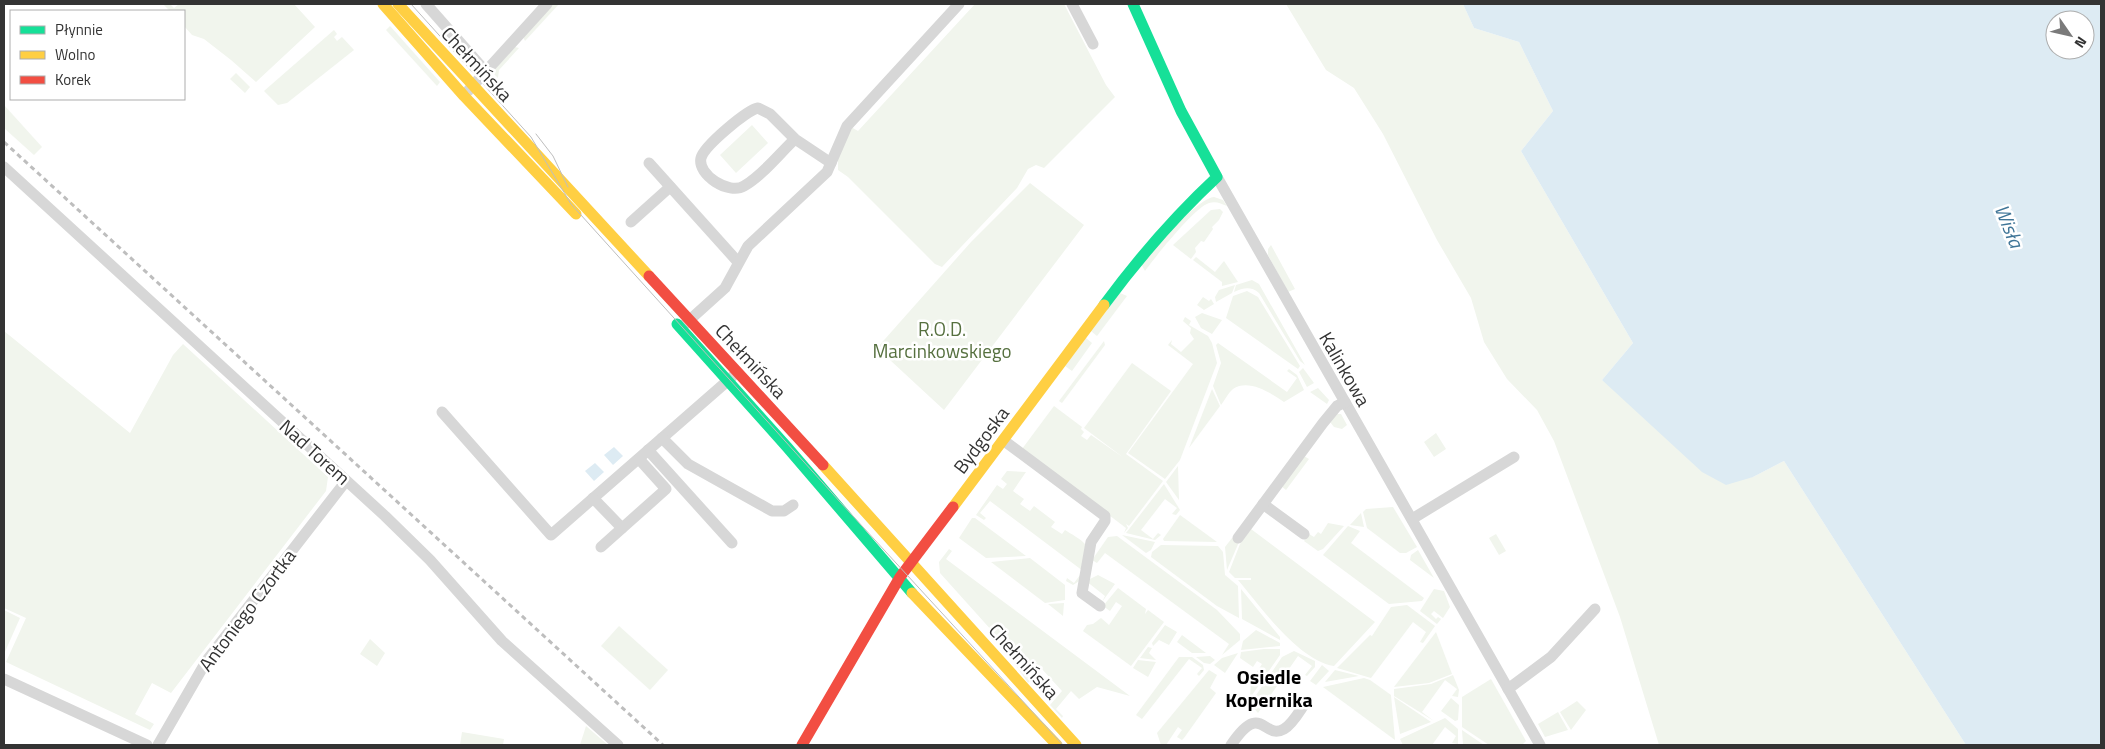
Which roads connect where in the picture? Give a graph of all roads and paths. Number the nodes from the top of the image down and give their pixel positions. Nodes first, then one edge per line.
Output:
1 (383, 4) edge
2 (398, 4) edge
3 (426, 4) edge
4 (547, 4) edge
5 (960, 4) edge
6 (1072, 4) edge
7 (1134, 4) edge
8 (1093, 44) dead end
9 (486, 72) junction
10 (473, 86) junction
11 (464, 96) junction
12 (795, 139) junction
13 (649, 163) dead end
14 (831, 163) junction
15 (4, 167) edge
16 (1217, 177) junction
17 (670, 187) junction
18 (631, 222) dead end
19 (738, 262) junction
20 (685, 324) junction
21 (737, 372) junction
22 (727, 381) junction
23 (1345, 402) junction
24 (442, 412) dead end
25 (662, 438) junction
26 (1003, 440) junction
27 (648, 450) junction
28 (1514, 457) dead end
29 (638, 459) junction
30 (346, 481) junction
31 (594, 498) junction
32 (1263, 504) junction
33 (793, 505) dead end
34 (1412, 519) junction
35 (622, 528) junction
36 (1304, 534) dead end
37 (1238, 538) dead end
38 (732, 543) dead end
39 (601, 547) dead end
40 (912, 562) junction
41 (900, 577) junction
42 (1100, 606) dead end
43 (1595, 609) dead end
44 (4, 679) edge
45 (1508, 689) junction
46 (1306, 702) dead end
47 (147, 745) edge
48 (158, 745) edge
49 (618, 745) edge
50 (802, 745) edge
51 (1057, 745) edge
52 (1076, 745) edge
53 (1231, 745) edge
54 (1540, 745) edge

1 - 11 main road, Chełmińska
2 - 10 main road, Chełmińska
3 - 9 street
4 - 9 street
5 - 14 street
6 - 8 street
7 - 16 main road, Kalinkowa
9 - 10 street
10 - 11 street
10 - 20 main road, Chełmińska
11 - 20 main road, Chełmińska
12 - 12 street
12 - 14 street
13 - 17 street
14 - 19 street
15 - 30 street, Nad Torem
16 - 23 street, Kalinkowa
16 - 26 main road, Bydgoska
17 - 18 street
17 - 19 street
19 - 20 street
20 - 21 main road, Chełmińska
20 - 22 main road, Chełmińska
21 - 22 street
21 - 40 main road, Chełmińska
22 - 25 street
22 - 41 main road, Chełmińska
23 - 32 street
23 - 34 street, Kalinkowa
24 - 31 street
25 - 27 street
25 - 33 street
26 - 40 main road, Bydgoska
26 - 42 street
27 - 29 street
27 - 38 street
28 - 34 street
29 - 31 street
29 - 35 street
30 - 48 street, Antoniego Czortka
30 - 49 street, Nad Torem
31 - 35 street
32 - 36 street
32 - 37 street
34 - 45 street, Kalinkowa
35 - 39 street
40 - 41 main road, Bydgoska
40 - 52 main road, Chełmińska
41 - 50 main road, Bydgoska
41 - 51 main road, Chełmińska
43 - 45 street
44 - 47 street
45 - 54 street, Kalinkowa
46 - 53 street

